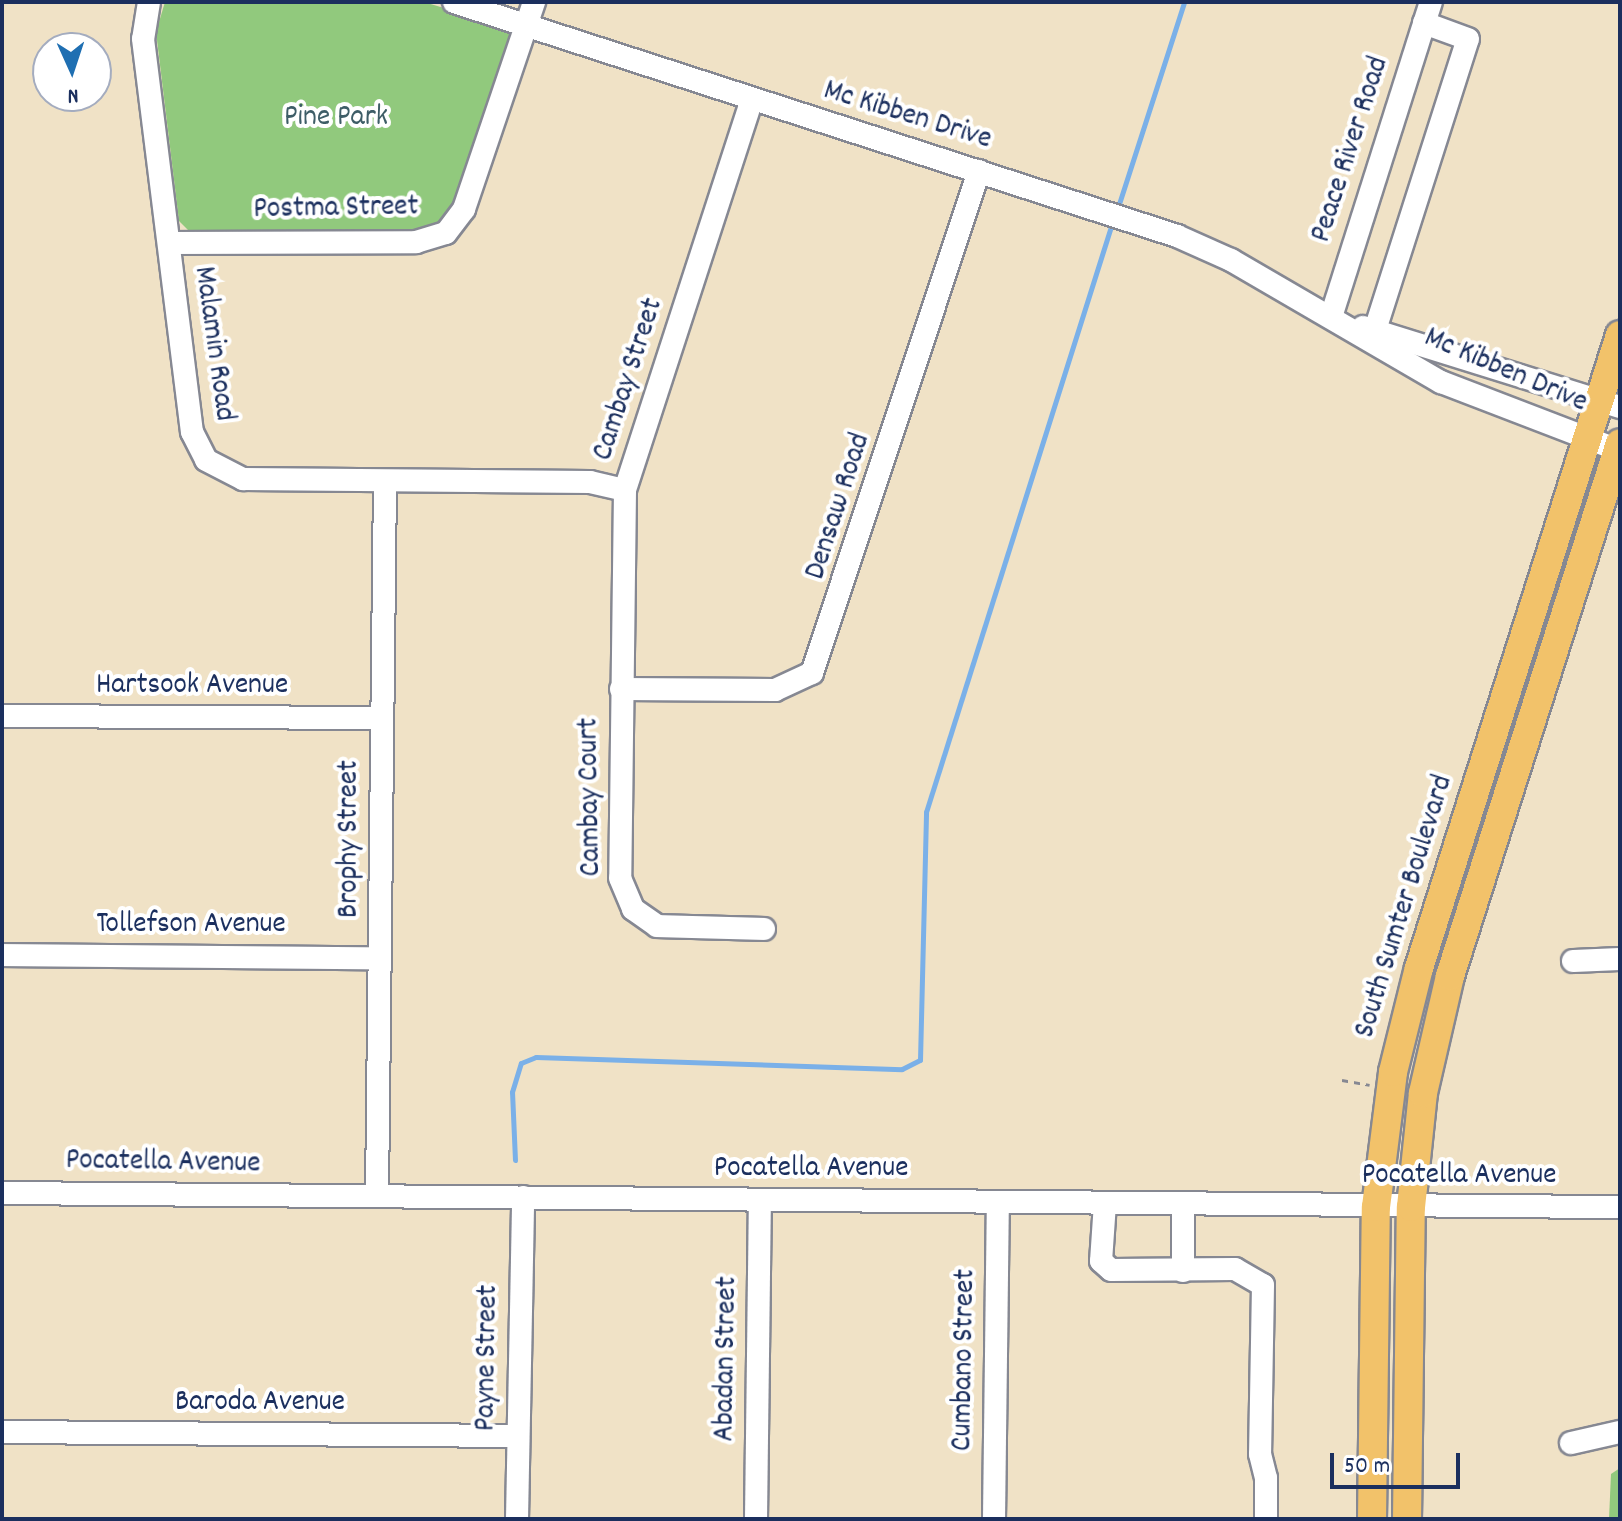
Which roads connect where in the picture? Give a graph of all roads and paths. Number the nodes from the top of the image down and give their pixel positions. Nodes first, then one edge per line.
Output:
1 (149, 2) edge
2 (454, 2) edge
3 (534, 2) edge
4 (1428, 13) edge
5 (526, 25) junction
6 (752, 99) junction
7 (979, 171) junction
8 (169, 243) junction
9 (1331, 317) junction
10 (1375, 330) junction
11 (1620, 335) edge
12 (1610, 404) edge
13 (1587, 439) junction
14 (1619, 446) edge
15 (385, 482) junction
16 (625, 490) junction
17 (621, 689) junction
18 (2, 716) edge
19 (382, 718) junction
20 (764, 929) dead end
21 (2, 955) edge
22 (380, 958) junction
23 (1620, 959) edge
24 (1573, 961) dead end
25 (1342, 1080) dead end
26 (1390, 1088) junction
27 (2, 1193) edge
28 (377, 1196) junction
29 (523, 1197) junction
30 (760, 1200) junction
31 (998, 1202) junction
32 (1105, 1203) junction
33 (1183, 1204) junction
34 (1376, 1207) junction
35 (1411, 1207) junction
36 (1620, 1207) edge
37 (1183, 1271) junction
38 (2, 1432) edge
39 (1620, 1432) edge
40 (518, 1436) junction
41 (1571, 1443) dead end
42 (517, 1519) edge
43 (756, 1519) edge
44 (994, 1519) edge
45 (1266, 1519) edge
46 (1372, 1519) edge
47 (1407, 1519) edge

1 - 8 street, Malamin Road
2 - 5 street, Mc Kibben Drive
3 - 5 street, Postma Street
4 - 9 street, Peace River Road
4 - 10 street
5 - 6 street, Mc Kibben Drive
5 - 8 street, Postma Street
6 - 7 street, Mc Kibben Drive
6 - 16 street, Cambay Street
7 - 9 street, Mc Kibben Drive
7 - 17 street, Densaw Road
8 - 15 street, Malamin Road
9 - 10 street, Mc Kibben Drive
9 - 13 street, Mc Kibben Drive
10 - 12 street, Mc Kibben Drive
11 - 12 main road, South Sumter Boulevard
12 - 13 main road, South Sumter Boulevard
13 - 14 street, Mc Kibben Drive
13 - 26 main road, South Sumter Boulevard
14 - 35 main road, South Sumter Boulevard
15 - 16 street, Malamin Road
15 - 19 street, Brophy Street
16 - 17 street, Cambay Street
17 - 20 street, Cambay Court
18 - 19 street, Hartsook Avenue
19 - 22 street, Brophy Street
21 - 22 street, Tollefson Avenue
22 - 28 street, Brophy Street
23 - 24 street
25 - 26 path
26 - 34 main road, South Sumter Boulevard
27 - 28 street, Pocatella Avenue
28 - 29 street, Pocatella Avenue
29 - 30 street, Pocatella Avenue
29 - 40 street, Payne Street
30 - 31 street, Pocatella Avenue
30 - 43 street, Abadan Street
31 - 32 street, Pocatella Avenue
31 - 44 street, Cumbano Street
32 - 33 street, Pocatella Avenue
32 - 37 street
33 - 34 street, Pocatella Avenue
33 - 37 street
34 - 35 street, Pocatella Avenue
34 - 46 main road, South Sumter Boulevard
35 - 36 street, Pocatella Avenue
35 - 47 main road, South Sumter Boulevard
37 - 45 street
38 - 40 street, Baroda Avenue
39 - 41 street
40 - 42 street, Payne Street

